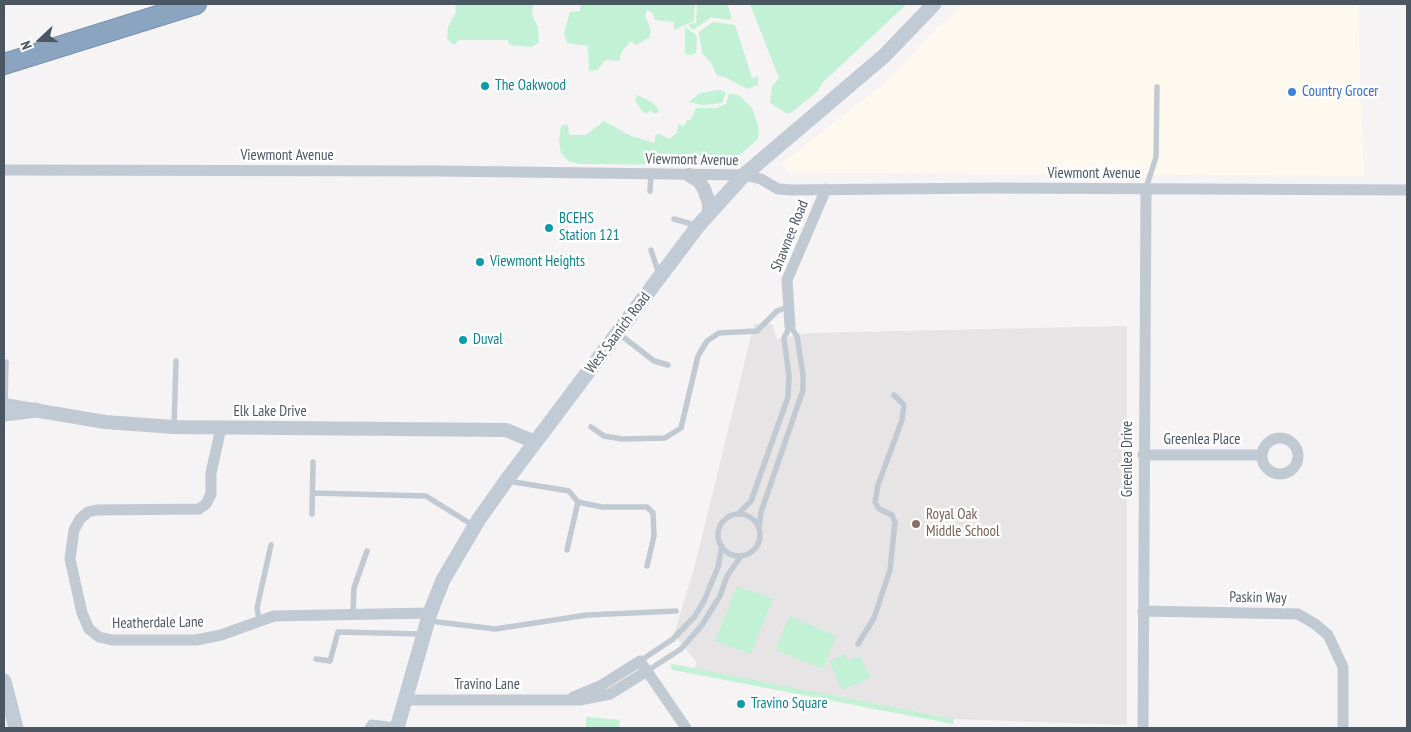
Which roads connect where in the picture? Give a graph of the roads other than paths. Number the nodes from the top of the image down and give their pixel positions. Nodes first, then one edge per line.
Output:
1 (196, 4) edge
2 (934, 4) edge
3 (4, 64) edge
4 (1157, 87) dead end
5 (4, 170) edge
6 (651, 174) junction
7 (689, 174) junction
8 (744, 175) junction
9 (826, 188) junction
10 (1146, 189) junction
11 (1407, 190) edge
12 (650, 191) dead end
13 (709, 214) junction
14 (674, 218) dead end
15 (698, 226) junction
16 (650, 250) dead end
17 (660, 277) junction
18 (788, 307) junction
19 (790, 326) junction
20 (618, 333) junction
21 (176, 361) dead end
22 (6, 362) dead end
23 (668, 365) dead end
24 (894, 395) dead end
25 (4, 408) edge
26 (36, 410) joint
27 (174, 427) junction
28 (591, 427) dead end
29 (220, 428) junction
30 (535, 442) junction
31 (1143, 455) junction
32 (1261, 455) dead end
33 (313, 462) dead end
34 (506, 481) junction
35 (312, 493) junction
36 (578, 502) junction
37 (312, 514) dead end
38 (738, 514) junction
39 (475, 526) junction
40 (759, 527) junction
41 (270, 545) dead end
42 (722, 546) junction
43 (567, 550) dead end
44 (367, 551) dead end
45 (740, 556) junction
46 (647, 566) dead end
47 (676, 611) dead end
48 (1143, 611) junction
49 (353, 612) junction
50 (259, 620) junction
51 (427, 622) junction
52 (858, 644) dead end
53 (316, 660) dead end
54 (644, 666) junction
55 (4, 681) edge
56 (406, 700) junction
57 (4, 724) edge
58 (5, 728) edge
59 (16, 728) edge
60 (370, 728) edge
61 (395, 728) edge
62 (686, 728) edge
63 (1143, 728) edge
64 (1343, 728) edge

1 - 3 highway
2 - 8 main road, West Saanich Road
4 - 10 lane
5 - 6 street, Viewmont Avenue
6 - 7 street, Viewmont Avenue
6 - 12 lane
7 - 8 street, Viewmont Avenue
7 - 13 street
8 - 9 street, Viewmont Avenue
8 - 13 main road, West Saanich Road
9 - 10 street, Viewmont Avenue
9 - 18 street, Shawnee Road
10 - 11 street, Viewmont Avenue
10 - 31 street, Greenlea Drive
13 - 15 main road, West Saanich Road
14 - 15 lane
15 - 17 main road, West Saanich Road
16 - 17 lane
17 - 20 main road, West Saanich Road
18 - 19 street, Shawnee Road
18 - 28 lane
19 - 38 lane
19 - 40 lane
20 - 23 lane
20 - 30 main road, West Saanich Road
21 - 27 lane
22 - 25 lane
24 - 52 lane
25 - 26 main road
26 - 27 street, Elk Lake Drive
27 - 29 street, Elk Lake Drive
29 - 30 street, Elk Lake Drive
29 - 50 street, Heatherdale Lane
30 - 34 main road, West Saanich Road
31 - 32 street, Greenlea Place
31 - 48 street, Greenlea Drive
33 - 35 lane
34 - 36 lane
34 - 39 main road, West Saanich Road
35 - 37 lane
35 - 39 lane
36 - 43 lane
36 - 46 lane
38 - 40 lane
38 - 42 lane
39 - 51 main road, West Saanich Road
40 - 45 lane
41 - 50 lane
42 - 45 lane
42 - 54 lane
44 - 49 lane
45 - 54 lane
47 - 51 lane
48 - 63 street, Greenlea Drive
48 - 64 street, Paskin Way
49 - 50 street, Heatherdale Lane
49 - 51 street, Heatherdale Lane
51 - 53 lane
51 - 56 main road, West Saanich Road
54 - 56 street, Travino Lane
54 - 62 street
55 - 59 main road
56 - 61 main road, West Saanich Road
57 - 58 main road
60 - 61 street

